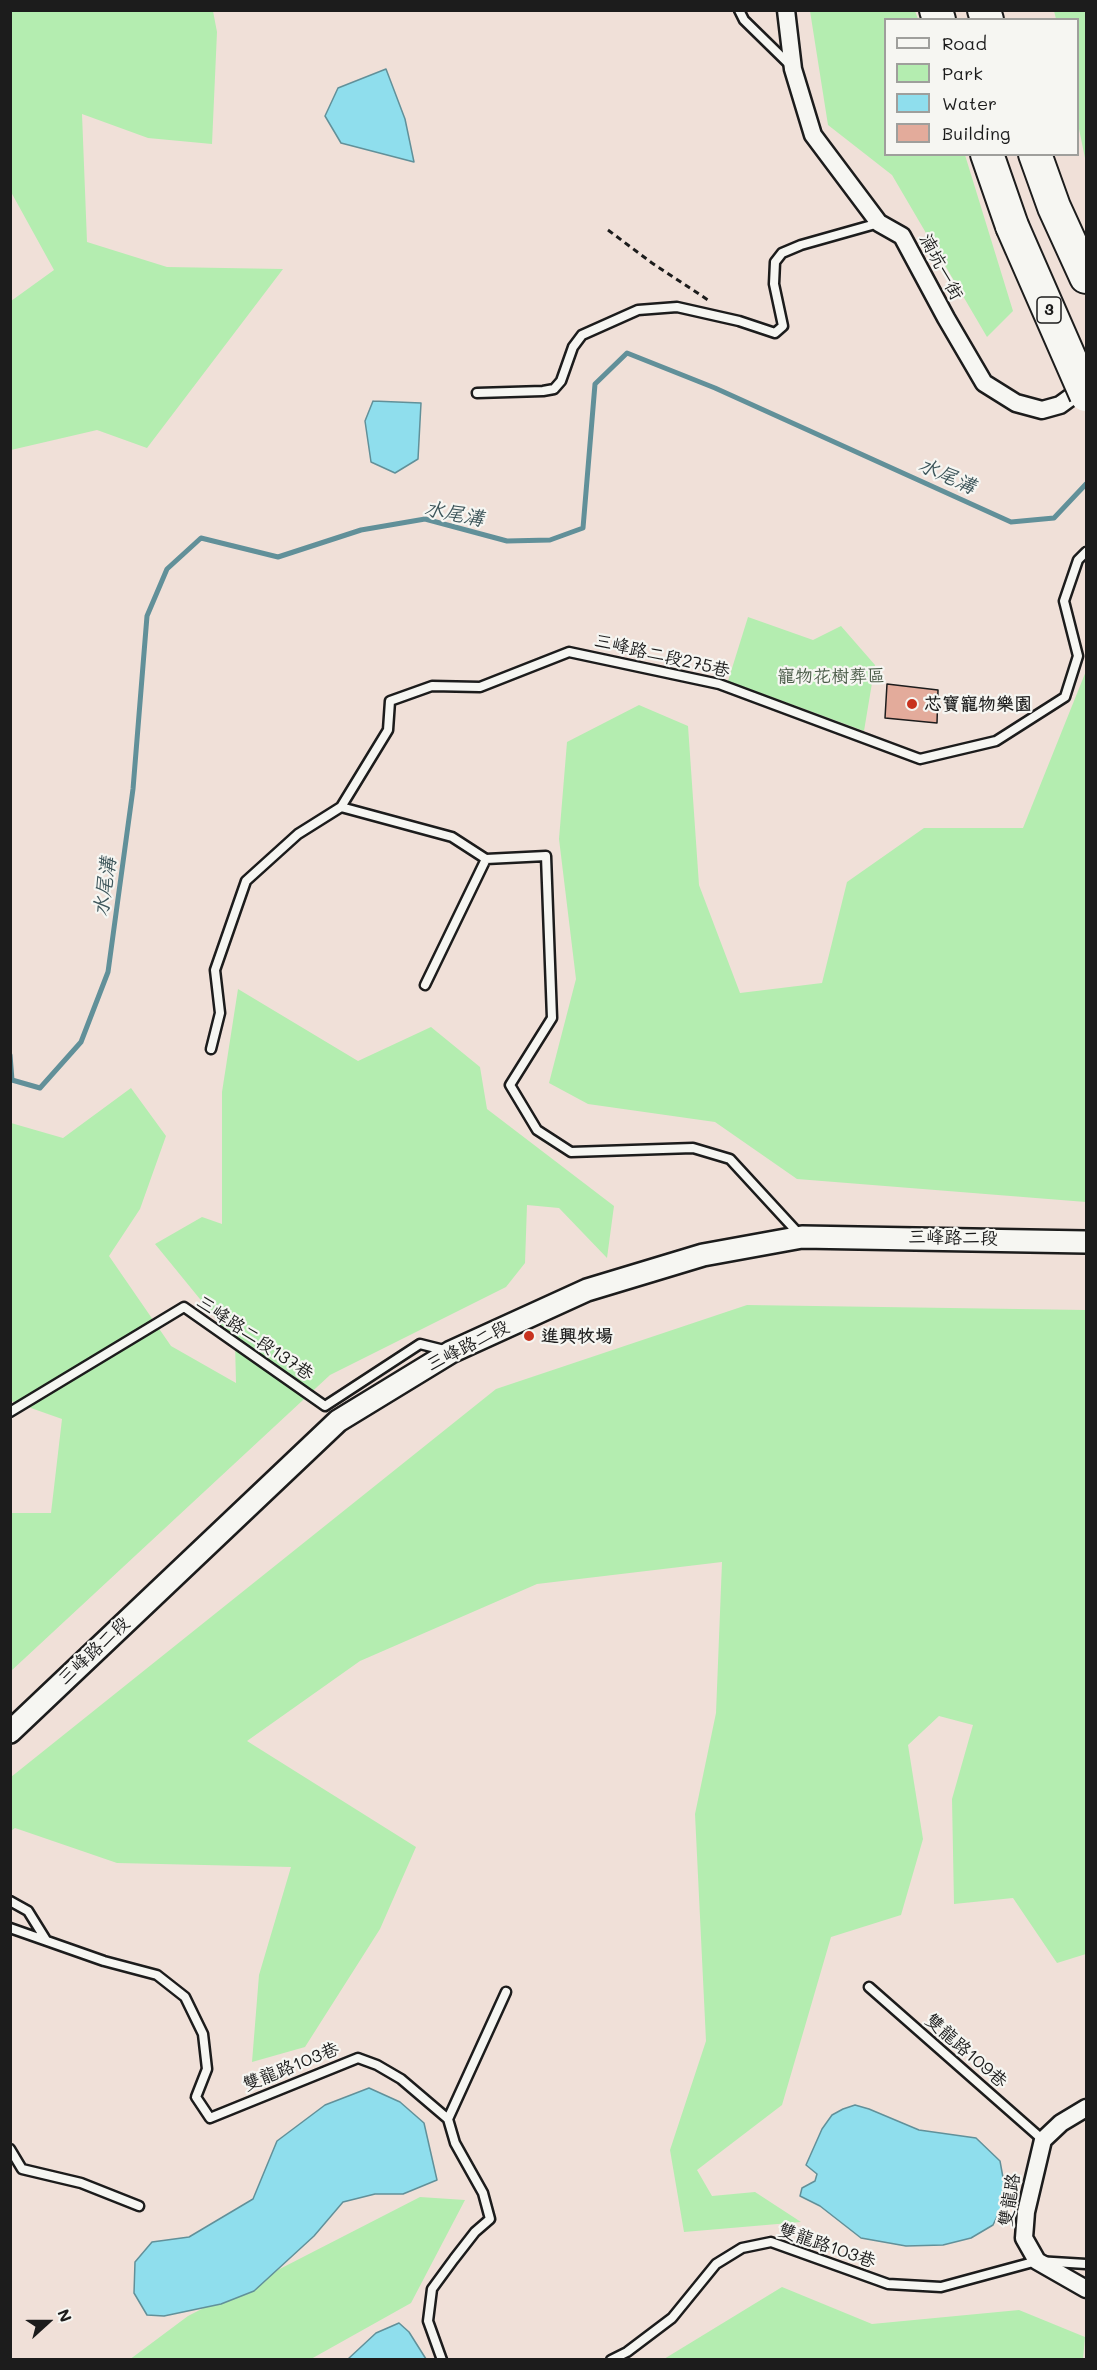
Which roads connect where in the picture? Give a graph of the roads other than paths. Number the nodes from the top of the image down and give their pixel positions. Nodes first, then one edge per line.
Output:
1 (739, 10) edge
2 (786, 10) edge
3 (793, 69) junction
4 (988, 156) edge
5 (1036, 156) edge
6 (879, 224) junction
7 (1086, 277) edge
8 (1086, 386) edge
9 (477, 393) dead end
10 (1086, 395) edge
11 (1086, 552) edge
12 (341, 807) junction
13 (486, 859) junction
14 (425, 986) dead end
15 (211, 1048) dead end
16 (802, 1237) junction
17 (1086, 1242) edge
18 (451, 1352) junction
19 (10, 1412) edge
20 (10, 1732) edge
21 (10, 1901) edge
22 (10, 1928) edge
23 (46, 1940) junction
24 (869, 1987) dead end
25 (506, 1992) dead end
26 (1086, 2108) edge
27 (448, 2119) junction
28 (1043, 2140) junction
29 (10, 2149) edge
30 (139, 2206) dead end
31 (1037, 2261) junction
32 (1086, 2264) edge
33 (1086, 2289) edge
34 (442, 2360) edge
35 (611, 2360) edge

1 - 3 lane
2 - 3 street, 湳坑一街
3 - 6 street, 湳坑一街
4 - 10 highway, 3, bridge
5 - 7 highway
6 - 8 street, 湳坑一街
6 - 9 lane
11 - 12 lane, 三峰路二段275巷
12 - 13 lane
12 - 15 lane
13 - 14 lane
13 - 16 lane
16 - 17 street, 三峰路二段
16 - 18 street, 三峰路二段
18 - 19 lane, 三峰路二段137巷
18 - 20 street, 三峰路二段
21 - 23 lane
22 - 23 lane, 雙龍路103巷
23 - 27 lane, 雙龍路103巷
24 - 28 lane, 雙龍路109巷
25 - 27 lane
26 - 28 street
27 - 34 lane
28 - 31 street, 雙龍路
29 - 30 lane
31 - 32 lane, 雙龍路103巷
31 - 33 street
31 - 35 lane, 雙龍路103巷

